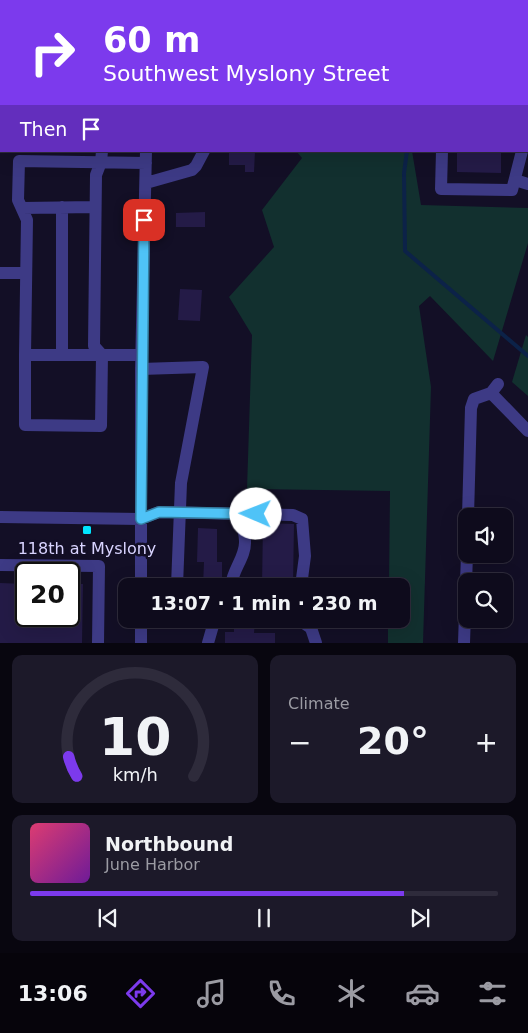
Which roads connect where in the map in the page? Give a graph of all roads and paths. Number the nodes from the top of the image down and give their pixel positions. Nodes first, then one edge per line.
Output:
1 (203, 152) edge
2 (442, 152) edge
3 (522, 152) edge
4 (19, 156) edge
5 (102, 157) edge
6 (146, 157) edge
7 (515, 180) junction
8 (146, 183) junction
9 (528, 184) edge
10 (62, 207) junction
11 (95, 207) junction
12 (22, 208) junction
13 (0, 273) edge
14 (26, 273) junction
15 (26, 355) junction
16 (62, 355) junction
17 (102, 355) junction
18 (141, 356) junction
19 (141, 369) junction
20 (528, 431) edge
21 (468, 508) edge
22 (178, 513) junction
23 (238, 514) junction
24 (0, 517) edge
25 (141, 519) junction
26 (467, 563) edge
27 (0, 565) edge
28 (142, 578) edge
29 (177, 578) edge
30 (232, 578) edge
31 (302, 578) edge
32 (141, 628) edge
33 (214, 628) edge
34 (311, 628) edge
35 (98, 643) edge
36 (141, 643) edge
37 (208, 643) edge
38 (316, 643) edge
39 (464, 643) edge

1 - 8 street
2 - 7 street
3 - 7 street
4 - 5 street
4 - 12 street
5 - 6 street
5 - 11 street
6 - 8 street
7 - 9 street
8 - 18 street
10 - 11 street
10 - 12 street
10 - 16 street
11 - 17 street
12 - 14 street
13 - 14 street
14 - 15 street
15 - 16 street
15 - 17 street
16 - 17 street
17 - 18 street
18 - 19 street
19 - 22 street
19 - 25 street
20 - 21 street
22 - 23 street
22 - 25 street
22 - 29 street
23 - 30 street
23 - 31 street
24 - 25 street
25 - 28 street
26 - 39 street
27 - 35 street
32 - 36 street
33 - 37 street
34 - 38 street

